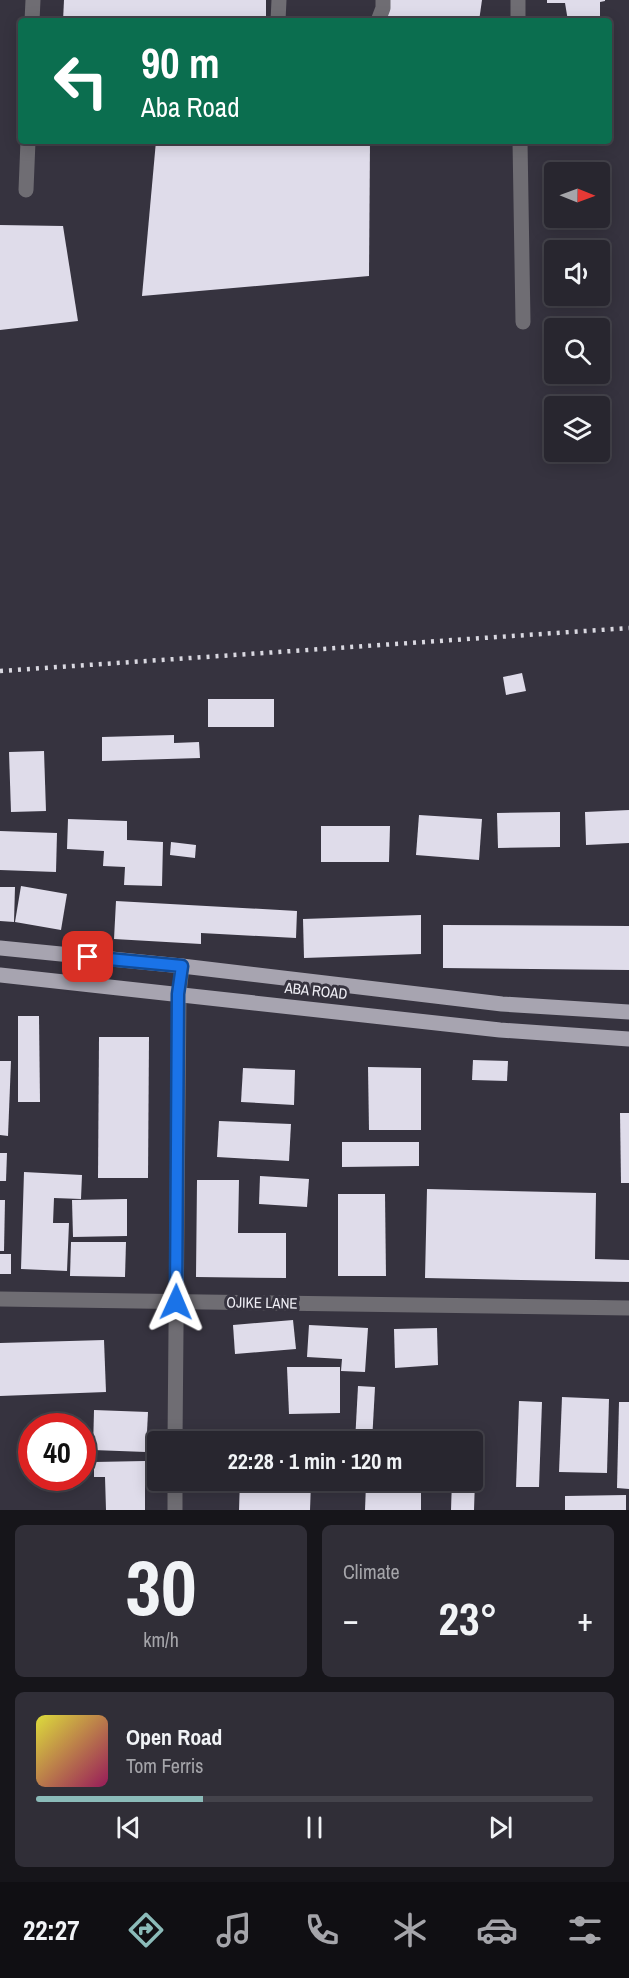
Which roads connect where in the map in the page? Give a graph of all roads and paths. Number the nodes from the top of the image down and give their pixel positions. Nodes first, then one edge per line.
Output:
1 (33, 0) edge
2 (279, 0) edge
3 (383, 0) edge
4 (518, 0) edge
5 (32, 18) edge
6 (278, 18) edge
7 (379, 18) edge
8 (518, 18) edge
9 (28, 144) edge
10 (520, 144) edge
11 (26, 190) dead end
12 (522, 322) dead end
13 (0, 948) edge
14 (182, 966) junction
15 (0, 975) edge
16 (178, 994) junction
17 (629, 1012) edge
18 (629, 1039) edge
19 (0, 1299) edge
20 (176, 1302) junction
21 (629, 1308) edge
22 (175, 1431) edge
23 (175, 1491) edge
24 (175, 1510) edge

1 - 5 street
2 - 6 street
3 - 7 street
4 - 8 street
9 - 11 street
10 - 12 street
13 - 14 main road, ABA ROAD
14 - 16 street
14 - 17 main road, ABA ROAD
15 - 16 main road, ABA ROAD
16 - 18 main road, ABA ROAD
16 - 20 street
19 - 20 street, OJIKE LANE
20 - 21 street, OJIKE LANE
20 - 22 street
23 - 24 street

